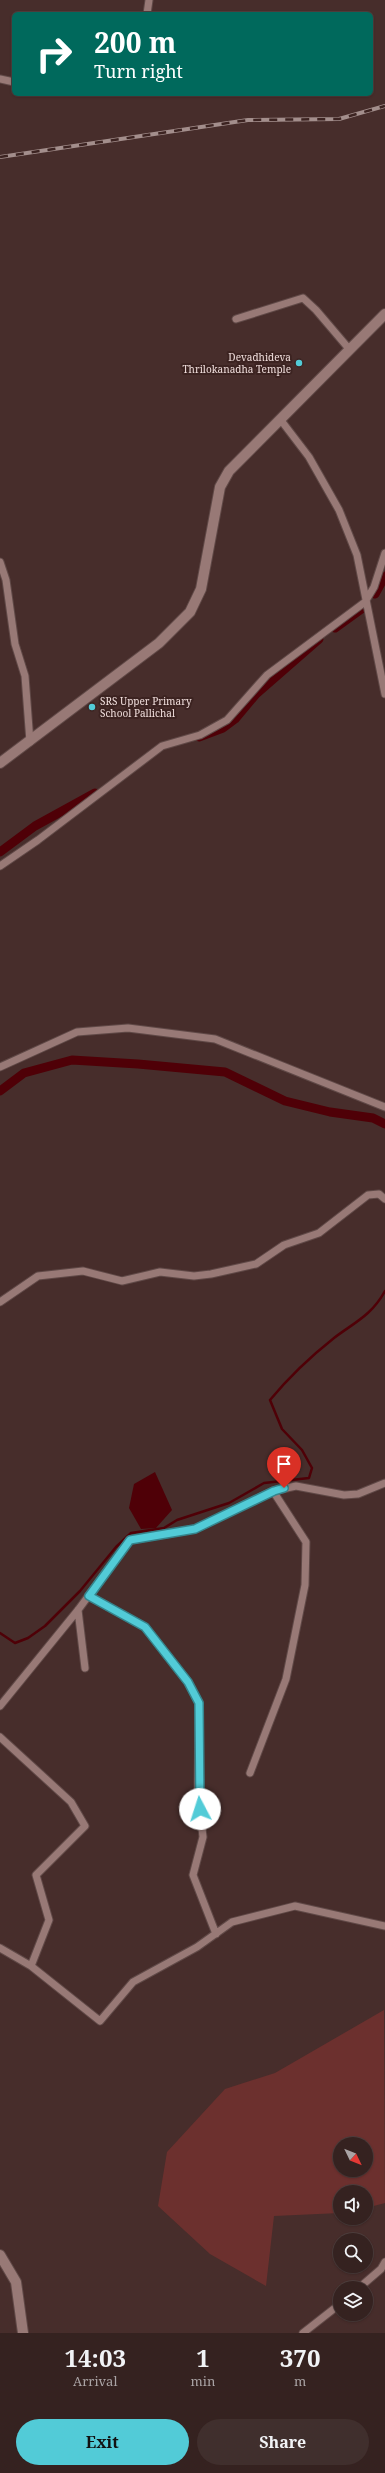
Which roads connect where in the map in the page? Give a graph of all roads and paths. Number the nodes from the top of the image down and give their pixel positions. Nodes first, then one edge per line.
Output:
1 (149, 0) edge
2 (147, 12) edge
3 (0, 79) edge
4 (12, 82) edge
5 (385, 314) edge
6 (236, 319) dead end
7 (350, 350) junction
8 (280, 419) junction
9 (385, 553) edge
10 (0, 562) edge
11 (365, 602) junction
12 (385, 694) edge
13 (30, 742) junction
14 (0, 763) edge
15 (0, 866) edge
16 (0, 1067) edge
17 (385, 1107) edge
18 (385, 1199) edge
19 (0, 1302) edge
20 (385, 1483) edge
21 (274, 1491) junction
22 (89, 1596) junction
23 (78, 1610) junction
24 (85, 1668) dead end
25 (0, 1706) edge
26 (0, 1737) edge
27 (250, 1773) dead end
28 (385, 1926) edge
29 (216, 1934) junction
30 (0, 1948) edge
31 (31, 1966) junction
32 (0, 2255) edge
33 (385, 2262) edge
34 (367, 2281) edge
35 (333, 2309) edge
36 (23, 2333) edge
37 (303, 2333) edge

1 - 2 street
3 - 4 street
5 - 7 street
6 - 7 street
7 - 8 street
8 - 11 street
8 - 13 street
9 - 11 street
10 - 13 street
11 - 12 street
11 - 15 street
13 - 14 street
16 - 17 street
18 - 19 street
20 - 21 street
21 - 22 street
21 - 27 street
22 - 23 street
22 - 29 street
23 - 24 street
23 - 25 street
26 - 31 street
28 - 29 street
29 - 31 street
30 - 31 street
32 - 36 street
33 - 34 street
35 - 37 street

